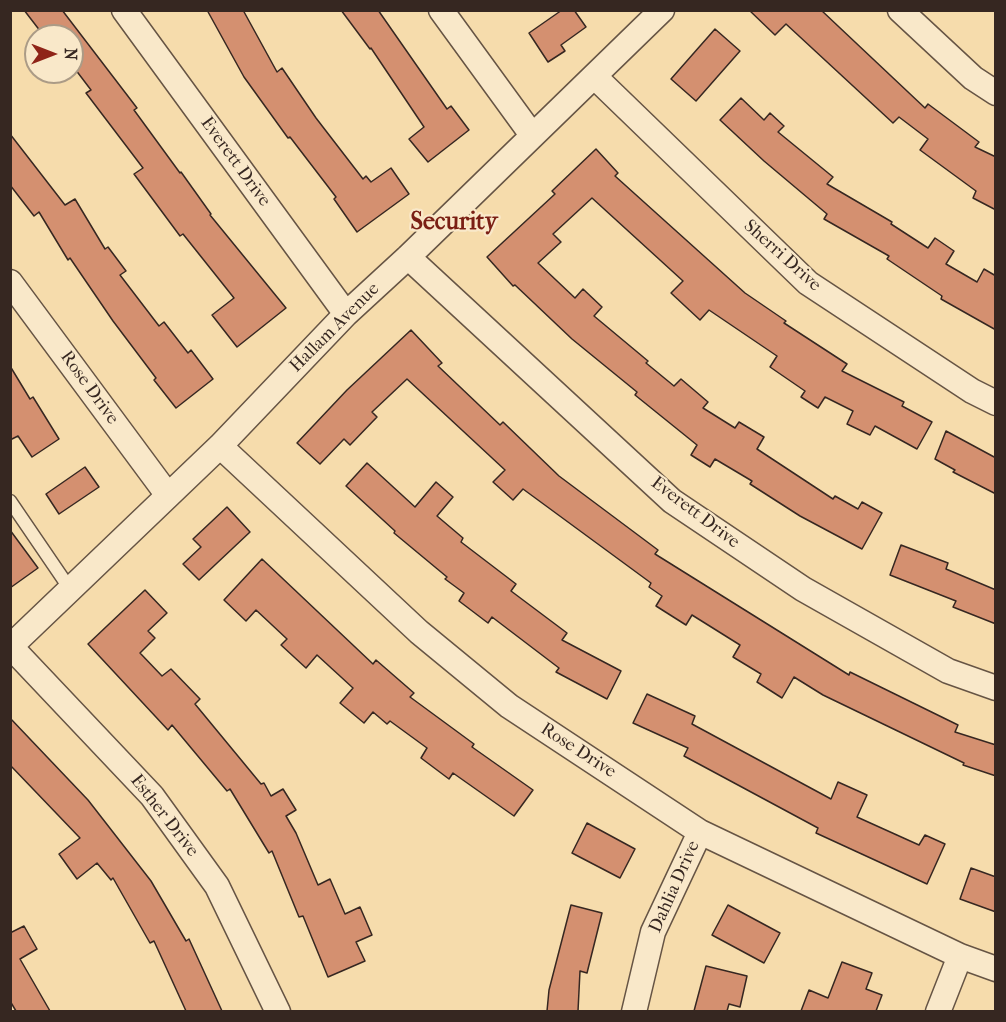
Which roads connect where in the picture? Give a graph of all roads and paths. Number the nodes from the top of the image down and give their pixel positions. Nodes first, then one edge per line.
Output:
1 (124, 10) edge
2 (441, 10) edge
3 (662, 10) edge
4 (900, 10) edge
5 (595, 77) junction
6 (996, 93) edge
7 (532, 135) junction
8 (408, 257) junction
9 (10, 282) edge
10 (346, 314) junction
11 (996, 403) edge
12 (220, 446) junction
13 (168, 494) junction
14 (10, 501) edge
15 (70, 589) junction
16 (11, 647) edge
17 (996, 688) edge
18 (700, 832) junction
19 (960, 956) junction
20 (996, 969) edge
21 (279, 1011) edge
22 (634, 1011) edge
23 (938, 1011) edge

1 - 10 street, Everett Drive
2 - 7 street
3 - 5 street, Hallam Avenue
4 - 6 street
5 - 7 street, Hallam Avenue
5 - 11 street, Sherri Drive
7 - 8 street, Hallam Avenue
8 - 10 street, Hallam Avenue
8 - 17 street, Everett Drive
9 - 13 street, Rose Drive
10 - 12 street, Hallam Avenue
12 - 13 street, Hallam Avenue
12 - 18 street, Rose Drive
13 - 15 street, Hallam Avenue
14 - 15 lane
15 - 16 street, Hallam Avenue
16 - 21 street, Esther Drive
18 - 19 street, Rose Drive
18 - 22 street, Dahlia Drive
19 - 20 street, Rose Drive
19 - 23 street

